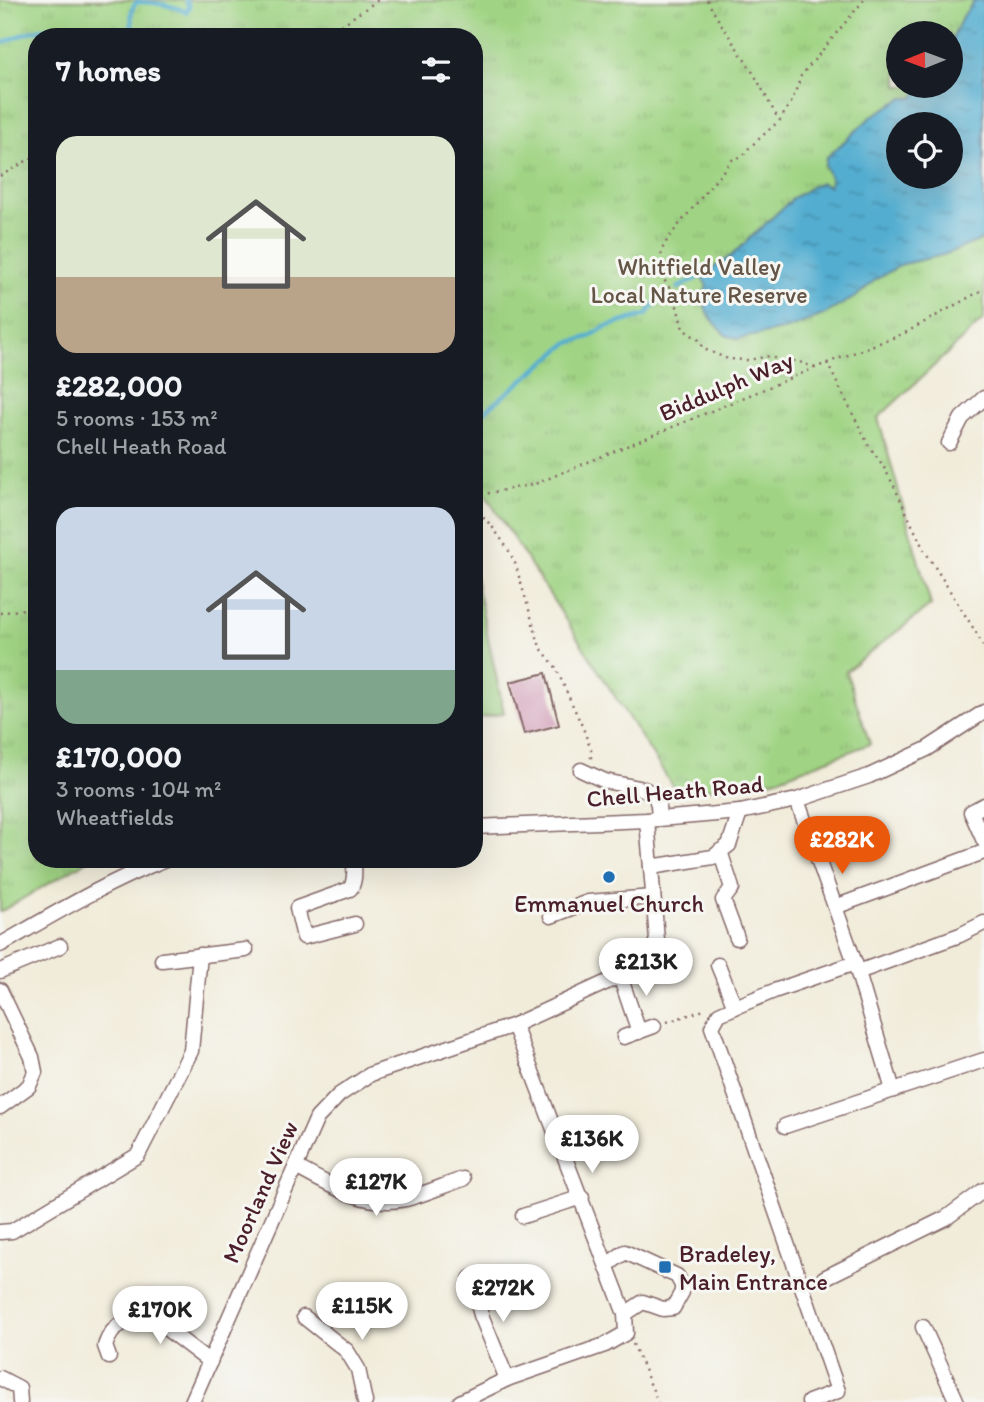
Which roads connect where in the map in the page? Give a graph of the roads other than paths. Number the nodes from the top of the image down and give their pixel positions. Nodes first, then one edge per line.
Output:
1 (984, 398) edge
2 (948, 443) dead end
3 (984, 712) edge
4 (586, 771) road end
5 (797, 800) junction
6 (984, 805) edge
7 (740, 812) junction
8 (653, 819) junction
9 (483, 827) edge
10 (984, 841) edge
11 (720, 851) junction
12 (984, 852) edge
13 (651, 867) junction
14 (144, 868) edge
15 (354, 868) edge
16 (653, 897) junction
17 (835, 907) junction
18 (551, 916) dead end
19 (984, 923) edge
20 (355, 924) dead end
21 (737, 938) dead end
22 (0, 945) edge
23 (60, 946) dead end
24 (246, 950) dead end
25 (201, 955) junction
26 (162, 961) dead end
27 (718, 965) dead end
28 (857, 968) junction
29 (0, 971) edge
30 (620, 976) junction
31 (0, 990) edge
32 (735, 1007) junction
33 (514, 1025) junction
34 (654, 1026) road end
35 (639, 1032) junction
36 (624, 1037) dead end
37 (984, 1060) edge
38 (893, 1090) junction
39 (0, 1107) edge
40 (785, 1126) dead end
41 (296, 1167) junction
42 (463, 1179) dead end
43 (984, 1190) edge
44 (582, 1198) junction
45 (523, 1216) dead end
46 (0, 1232) edge
47 (607, 1265) junction
48 (471, 1278) dead end
49 (824, 1279) dead end
50 (304, 1317) dead end
51 (626, 1324) junction
52 (923, 1327) dead end
53 (109, 1357) dead end
54 (210, 1362) junction
55 (0, 1378) edge
56 (507, 1379) junction
57 (20, 1402) edge
58 (192, 1402) edge
59 (365, 1402) edge
60 (460, 1402) edge
61 (809, 1402) edge
62 (957, 1402) edge

1 - 2 street
3 - 5 street, Chell Heath Road
4 - 8 street
5 - 7 street, Chell Heath Road
5 - 17 street
6 - 10 street
7 - 8 street, Chell Heath Road
7 - 11 street
8 - 9 street, Chell Heath Road
8 - 13 street, Moorland View
11 - 13 street
11 - 21 street
12 - 17 street
13 - 16 street, Moorland View
14 - 22 street
15 - 20 street
16 - 18 street
16 - 30 street, Moorland View
17 - 28 street
19 - 28 street
23 - 29 street
24 - 25 street
25 - 26 street
25 - 46 street
27 - 32 street
28 - 32 street
28 - 38 street
30 - 33 street, Moorland View
30 - 35 street
31 - 39 street
32 - 61 street
33 - 41 street, Moorland View
33 - 44 street
34 - 35 street
35 - 36 street
37 - 38 street
38 - 40 street
41 - 42 street
41 - 54 street, Moorland View
43 - 49 street
44 - 45 street
44 - 47 street
47 - 51 street
47 - 51 street
48 - 56 street
50 - 59 street
51 - 56 street
52 - 62 street
53 - 54 street
54 - 58 street, Moorland View
55 - 57 street
56 - 60 street

